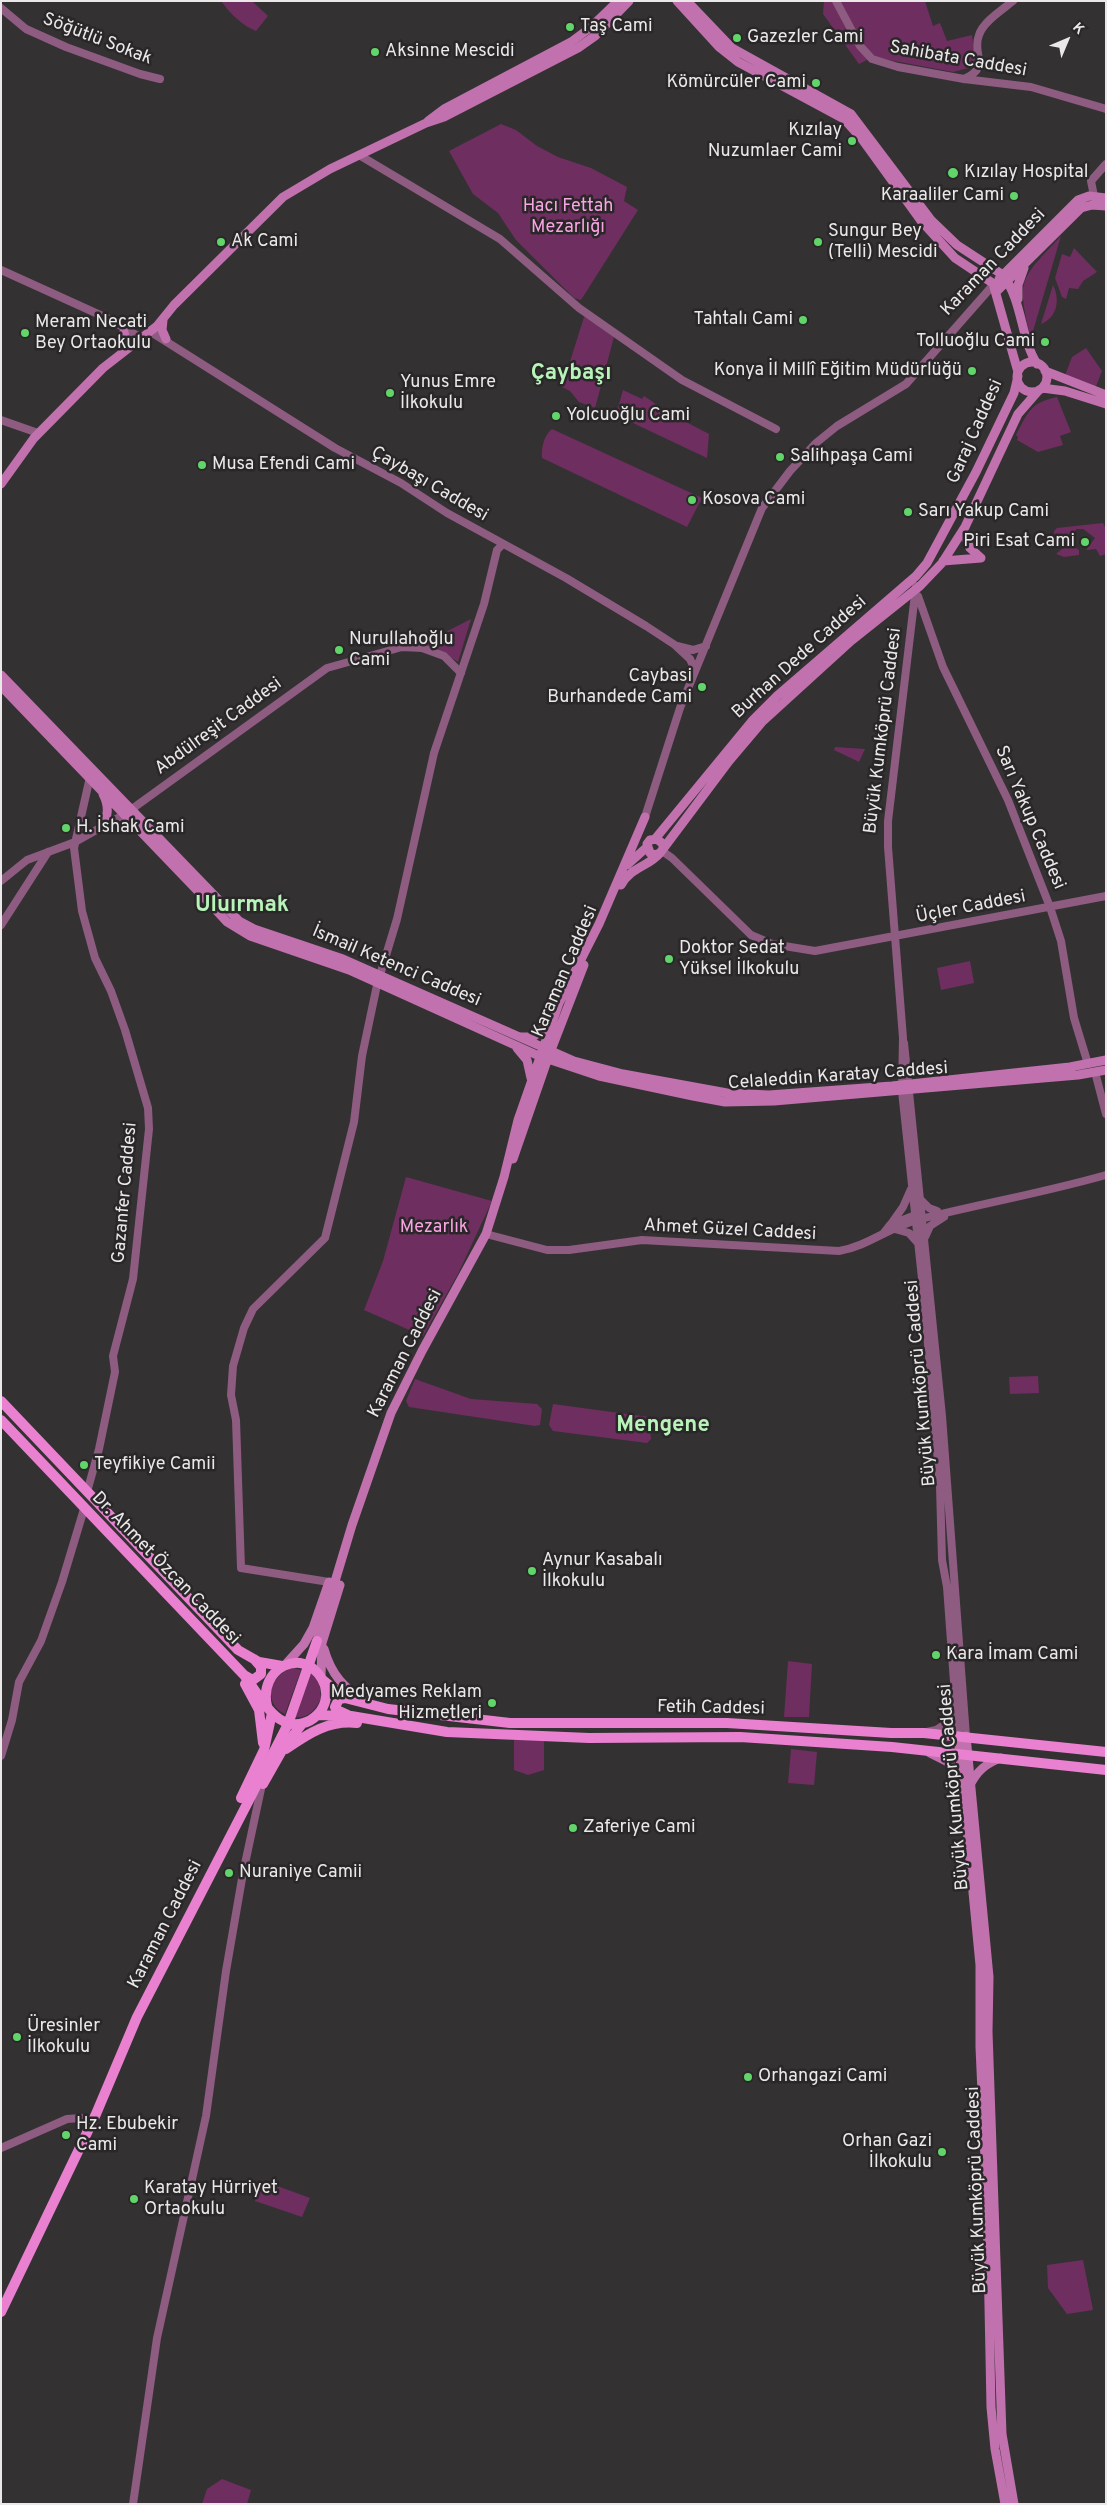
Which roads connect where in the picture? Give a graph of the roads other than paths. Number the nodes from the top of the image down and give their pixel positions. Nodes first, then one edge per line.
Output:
1 (618, 1) edge
2 (629, 1) edge
3 (677, 1) edge
4 (687, 1) edge
5 (836, 1) edge
6 (1013, 1) edge
7 (1, 8) edge
8 (160, 79) dead end
9 (964, 79) junction
10 (1106, 109) edge
11 (426, 123) junction
12 (359, 155) junction
13 (1106, 164) edge
14 (1106, 198) edge
15 (1093, 201) junction
16 (1106, 206) edge
17 (1026, 263) junction
18 (1, 270) edge
19 (1006, 279) junction
20 (995, 288) junction
21 (1018, 304) junction
22 (174, 305) junction
23 (95, 313) junction
24 (163, 320) junction
25 (124, 332) junction
26 (142, 337) junction
27 (169, 342) junction
28 (122, 349) junction
29 (1037, 364) junction
30 (103, 368) junction
31 (1046, 371) junction
32 (1018, 374) junction
33 (1041, 389) junction
34 (1106, 395) edge
35 (1106, 404) edge
36 (1, 420) edge
37 (776, 429) dead end
38 (38, 433) junction
39 (1, 484) edge
40 (963, 530) junction
41 (502, 544) junction
42 (943, 561) junction
43 (916, 576) junction
44 (916, 590) junction
45 (676, 645) junction
46 (706, 646) junction
47 (695, 670) junction
48 (461, 673) junction
49 (1, 675) edge
50 (1, 686) edge
51 (90, 777) junction
52 (101, 789) junction
53 (128, 812) junction
54 (645, 817) junction
55 (101, 827) junction
56 (75, 842) junction
57 (650, 844) junction
58 (662, 851) junction
59 (48, 852) junction
60 (621, 872) junction
61 (1, 880) edge
62 (1106, 896) edge
63 (1050, 907) junction
64 (1, 925) edge
65 (898, 937) junction
66 (379, 981) junction
67 (552, 1020) junction
68 (519, 1037) junction
69 (510, 1044) junction
70 (545, 1053) junction
71 (1106, 1060) edge
72 (1088, 1064) junction
73 (1106, 1070) edge
74 (1095, 1072) junction
75 (531, 1083) junction
76 (906, 1087) junction
77 (1106, 1114) edge
78 (1106, 1175) edge
79 (504, 1177) junction
80 (911, 1187) junction
81 (920, 1199) junction
82 (938, 1211) junction
83 (955, 1211) junction
84 (919, 1217) junction
85 (893, 1227) junction
86 (486, 1234) junction
87 (925, 1237) junction
88 (919, 1247) junction
89 (1, 1401) edge
90 (1, 1420) edge
91 (87, 1492) junction
92 (84, 1509) junction
93 (345, 1548) junction
94 (329, 1582) junction
95 (319, 1642) junction
96 (254, 1659) junction
97 (284, 1666) junction
98 (240, 1671) junction
99 (322, 1679) junction
100 (345, 1698) junction
101 (375, 1706) junction
102 (270, 1709) junction
103 (318, 1716) junction
104 (351, 1716) junction
105 (956, 1716) junction
106 (389, 1722) junction
107 (302, 1724) junction
108 (924, 1732) junction
109 (962, 1736) junction
110 (264, 1750) junction
111 (923, 1750) junction
112 (282, 1752) junction
113 (1106, 1752) edge
114 (964, 1754) junction
115 (1, 1756) edge
116 (1003, 1758) junction
117 (1106, 1770) edge
118 (966, 1785) junction
119 (261, 1789) junction
120 (231, 1832) junction
121 (81, 2118) dead end
122 (1, 2148) edge
123 (1, 2312) edge
124 (133, 2504) edge
125 (1005, 2504) edge
126 (1014, 2504) edge

1 - 11 main road
2 - 11 main road
3 - 20 main road
4 - 19 main road
5 - 9 street, Sahibata Caddesi
6 - 9 street
7 - 8 street, Söğütlü Sokak
9 - 10 street, Sahibata Caddesi
11 - 12 main road
12 - 22 main road
12 - 37 street
13 - 15 street
14 - 15 main road
15 - 16 main road
15 - 17 main road, Karaman Caddesi
15 - 19 main road, Karaman Caddesi
17 - 19 main road, Karaman Caddesi
17 - 21 main road
18 - 23 street
19 - 20 main road, Karaman Caddesi
19 - 21 main road
20 - 32 main road
20 - 46 street, Karaman Caddesi
21 - 29 main road
22 - 24 main road
22 - 26 main road
23 - 25 street
23 - 26 street
24 - 26 main road
24 - 27 main road
25 - 26 street
25 - 28 main road
26 - 27 street, Çaybaşı Caddesi
26 - 28 main road
26 - 30 main road
27 - 41 street, Çaybaşı Caddesi
28 - 30 main road
29 - 31 main road
29 - 32 main road
30 - 38 main road
31 - 33 main road
31 - 34 main road
32 - 33 main road
32 - 43 main road, Garaj Caddesi
33 - 35 main road
33 - 40 main road, Garaj Caddesi
36 - 38 street
38 - 39 main road
40 - 42 main road, Garaj Caddesi
40 - 42 main road
41 - 45 street, Çaybaşı Caddesi
41 - 48 street
42 - 44 main road, Garaj Caddesi
43 - 44 street, Büyük Kumköprü Caddesi
43 - 57 main road, Burhan Dede Caddesi
44 - 58 main road, Burhan Dede Caddesi
44 - 63 street, Sarı Yakup Caddesi
44 - 65 street, Büyük Kumköprü Caddesi
45 - 46 street
45 - 47 street
46 - 47 street, Karaman Caddesi
47 - 54 street, Karaman Caddesi
48 - 53 street, Abdülreşit Caddesi
48 - 66 street
49 - 53 main road, İsmail Ketenci Caddesi
50 - 51 main road, İsmail Ketenci Caddesi
51 - 52 main road, İsmail Ketenci Caddesi
51 - 56 street, Gazanfer Caddesi
52 - 53 main road, İsmail Ketenci Caddesi
52 - 55 main road
53 - 55 street, Abdülreşit Caddesi
53 - 66 main road, İsmail Ketenci Caddesi
54 - 57 main road
54 - 60 main road, Karaman Caddesi
55 - 56 street, Abdülreşit Caddesi
56 - 59 street, Abdülreşit Caddesi
56 - 91 street, Gazanfer Caddesi
57 - 58 main road
57 - 58 main road
57 - 60 main road, Karaman Caddesi
58 - 65 street, Üçler Caddesi
58 - 70 main road, Karaman Caddesi
59 - 61 street, Abdülreşit Caddesi
59 - 64 street
60 - 67 main road, Karaman Caddesi
62 - 63 street, Üçler Caddesi
63 - 65 street, Üçler Caddesi
63 - 72 street, Sarı Yakup Caddesi
65 - 76 street, Büyük Kumköprü Caddesi
66 - 68 main road, İsmail Ketenci Caddesi
66 - 69 main road, İsmail Ketenci Caddesi
66 - 94 street
67 - 68 main road
67 - 70 main road, Karaman Caddesi
68 - 70 main road, İsmail Ketenci Caddesi
69 - 70 main road, İsmail Ketenci Caddesi
69 - 75 main road
70 - 75 main road, Karaman Caddesi
70 - 76 main road, Celaleddin Karatay Caddesi
70 - 79 main road, Karaman Caddesi
71 - 72 main road, Celaleddin Karatay Caddesi
72 - 76 main road, Celaleddin Karatay Caddesi
73 - 74 main road, Celaleddin Karatay Caddesi
74 - 76 main road, Celaleddin Karatay Caddesi
74 - 77 street
75 - 79 main road, Karaman Caddesi
76 - 80 street, Büyük Kumköprü Caddesi
76 - 81 street, Büyük Kumköprü Caddesi
78 - 83 street
79 - 86 main road, Karaman Caddesi
80 - 84 street, Büyük Kumköprü Caddesi
80 - 85 street
81 - 82 street
81 - 84 street, Büyük Kumköprü Caddesi
82 - 83 street
82 - 84 street
83 - 84 street
83 - 87 street
84 - 85 street
84 - 87 street, Büyük Kumköprü Caddesi
84 - 88 street, Büyük Kumköprü Caddesi
85 - 86 street, Ahmet Güzel Caddesi
85 - 88 street
86 - 93 main road, Karaman Caddesi
87 - 109 street, Büyük Kumköprü Caddesi
88 - 105 street, Büyük Kumköprü Caddesi
89 - 91 main road, Dr. Ahmet Özcan Caddesi
90 - 92 main road, Dr. Ahmet Özcan Caddesi
91 - 96 main road, Dr. Ahmet Özcan Caddesi
92 - 98 main road, Dr. Ahmet Özcan Caddesi
92 - 115 street
93 - 94 main road, Karaman Caddesi
93 - 95 main road, Karaman Caddesi
94 - 97 main road, Karaman Caddesi
95 - 99 main road, Karaman Caddesi
95 - 101 main road
95 - 120 main road, Karaman Caddesi, bridge
96 - 97 main road, Dr. Ahmet Özcan Caddesi
96 - 98 main road
97 - 99 main road
97 - 102 main road
98 - 102 main road
98 - 110 main road
99 - 100 main road, Fetih Caddesi
99 - 103 main road
100 - 101 main road, Fetih Caddesi
100 - 104 main road
101 - 108 main road, Fetih Caddesi
102 - 107 main road
102 - 110 main road
103 - 104 main road, Fetih Caddesi
103 - 107 main road
104 - 106 main road, Fetih Caddesi
105 - 108 street
105 - 109 street, Büyük Kumköprü Caddesi
106 - 111 main road, Fetih Caddesi
106 - 112 main road
107 - 112 main road
108 - 109 main road, Fetih Caddesi
109 - 113 main road, Fetih Caddesi
109 - 114 main road, Büyük Kumköprü Caddesi
110 - 120 main road
111 - 114 main road, Fetih Caddesi
111 - 118 main road
112 - 119 main road
114 - 116 main road, Fetih Caddesi
114 - 118 main road, Büyük Kumköprü Caddesi
116 - 117 main road, Fetih Caddesi
116 - 118 main road
118 - 125 main road, Büyük Kumköprü Caddesi
118 - 126 main road, Büyük Kumköprü Caddesi
119 - 120 main road
119 - 124 street
120 - 123 main road, Karaman Caddesi
121 - 122 street

